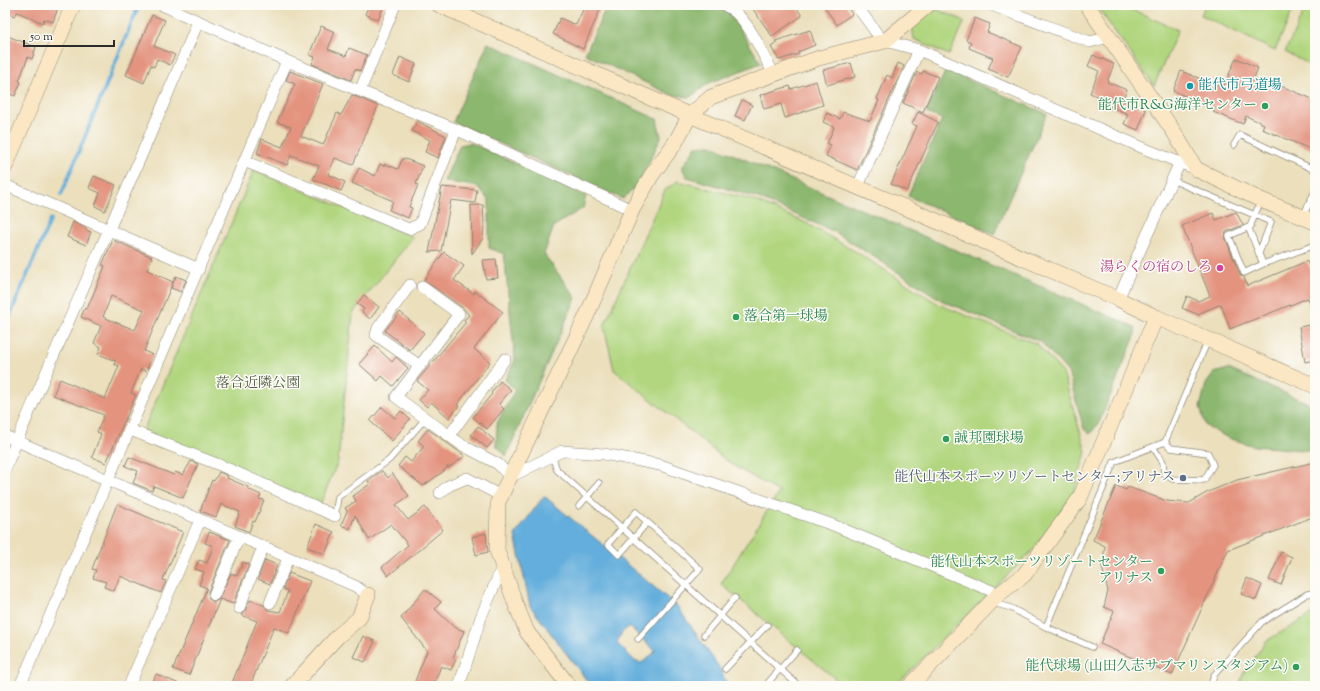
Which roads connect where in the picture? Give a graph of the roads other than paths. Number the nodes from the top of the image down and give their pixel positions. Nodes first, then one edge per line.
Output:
1 (73, 5) edge
2 (162, 5) edge
3 (395, 5) edge
4 (439, 5) edge
5 (856, 5) edge
6 (928, 5) edge
7 (991, 5) edge
8 (1087, 5) edge
9 (729, 6) edge
10 (198, 22) junction
11 (1109, 37) junction
12 (885, 41) junction
13 (919, 50) junction
14 (287, 61) junction
15 (772, 74) junction
16 (360, 91) junction
17 (690, 115) junction
18 (456, 130) junction
19 (1234, 145) dead end
20 (244, 161) junction
21 (1180, 162) junction
22 (5, 167) edge
23 (1196, 168) junction
24 (1315, 170) edge
25 (1172, 180) junction
26 (5, 185) edge
27 (857, 188) junction
28 (1315, 191) edge
29 (1261, 200) junction
30 (632, 210) junction
31 (1255, 215) junction
32 (1309, 219) edge
33 (1251, 226) junction
34 (108, 231) junction
35 (1315, 245) edge
36 (1259, 253) junction
37 (1263, 264) junction
38 (199, 269) junction
39 (410, 285) dead end
40 (422, 287) dead end
41 (1118, 299) junction
42 (1156, 317) junction
43 (1208, 340) junction
44 (505, 359) dead end
45 (420, 366) junction
46 (1315, 386) edge
47 (426, 418) junction
48 (130, 430) junction
49 (5, 436) edge
50 (449, 436) junction
51 (17, 441) junction
52 (1165, 442) junction
53 (1152, 447) junction
54 (552, 456) junction
55 (5, 469) edge
56 (510, 477) junction
57 (107, 481) junction
58 (599, 484) dead end
59 (440, 493) dead end
60 (501, 496) junction
61 (587, 497) junction
62 (579, 506) dead end
63 (335, 516) joint
64 (200, 520) junction
65 (648, 522) junction
66 (622, 528) junction
67 (239, 537) junction
68 (634, 539) junction
69 (263, 547) junction
70 (288, 558) junction
71 (503, 565) junction
72 (686, 585) junction
73 (1315, 593) edge
74 (214, 595) dead end
75 (368, 595) joint
76 (735, 598) dead end
77 (995, 598) junction
78 (270, 603) dead end
79 (238, 608) dead end
80 (720, 615) junction
81 (767, 624) dead end
82 (1046, 627) junction
83 (704, 634) dead end
84 (638, 639) dead end
85 (750, 642) junction
86 (1092, 647) dead end
87 (797, 650) dead end
88 (725, 669) dead end
89 (780, 669) junction
90 (20, 686) edge
91 (129, 686) edge
92 (292, 686) edge
93 (459, 686) edge
94 (569, 686) edge
95 (765, 686) edge
96 (799, 686) edge
97 (910, 686) edge
98 (1211, 686) edge

1 - 22 street
2 - 10 street
3 - 16 street
4 - 17 street
5 - 12 street
6 - 12 street
7 - 11 street
8 - 11 street
9 - 15 street
10 - 14 street
10 - 34 street
11 - 23 street
12 - 13 street
12 - 15 street
13 - 21 street
13 - 27 street
14 - 16 street
14 - 20 street
15 - 17 street
16 - 18 street
17 - 27 street
17 - 30 street
18 - 20 street
18 - 30 street
19 - 24 lane
20 - 38 street
21 - 23 street
21 - 25 street
23 - 29 street
25 - 31 lane
25 - 41 street
26 - 34 street
27 - 41 street
28 - 32 lane
29 - 31 lane
29 - 32 street
30 - 56 street
31 - 33 lane
31 - 36 lane
33 - 36 lane
33 - 37 lane
34 - 38 street
34 - 51 street
35 - 37 lane
36 - 37 lane
38 - 48 street
39 - 45 street
40 - 45 street
41 - 42 street
42 - 43 street
42 - 77 street
43 - 46 street
43 - 52 lane
44 - 50 street
45 - 47 street
47 - 50 street
47 - 63 lane
48 - 57 street
48 - 63 street
49 - 51 street
50 - 56 street
51 - 55 street
51 - 57 street
52 - 53 lane
52 - 53 lane
53 - 82 lane
54 - 56 street
54 - 61 lane
54 - 77 street
56 - 60 street
57 - 64 street
57 - 90 street
58 - 61 lane
59 - 60 street
60 - 71 street
61 - 62 lane
61 - 66 lane
64 - 67 street
64 - 91 street
65 - 66 lane
65 - 68 lane
65 - 72 lane
66 - 68 lane
66 - 68 lane
67 - 69 street
67 - 74 street
68 - 72 lane
69 - 70 street
69 - 79 street
70 - 75 street
70 - 78 street
71 - 93 street
71 - 94 street
72 - 80 lane
72 - 84 lane
73 - 98 lane
75 - 92 street
76 - 80 lane
77 - 82 lane
77 - 97 street
80 - 83 lane
80 - 85 lane
81 - 85 lane
82 - 86 lane
85 - 88 lane
85 - 89 lane
87 - 89 lane
89 - 95 lane
89 - 96 lane

